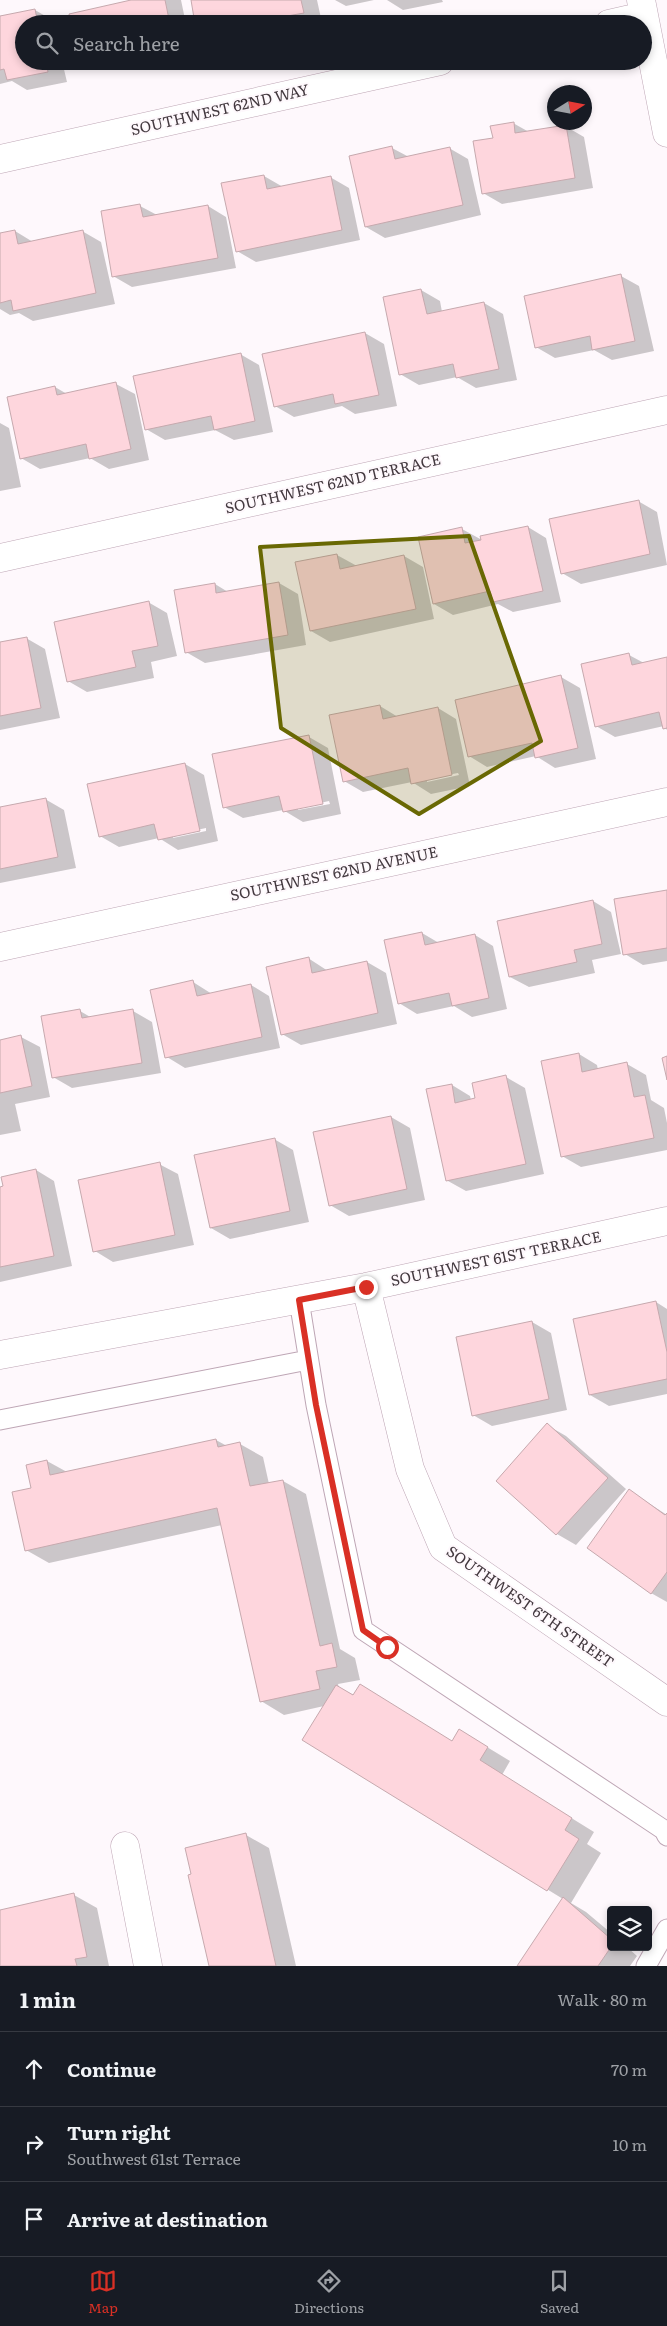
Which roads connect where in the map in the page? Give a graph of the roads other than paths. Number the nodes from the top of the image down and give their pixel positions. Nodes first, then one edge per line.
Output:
1 (642, 8) edge
2 (627, 15) edge
3 (652, 58) edge
4 (400, 70) edge
5 (667, 133) edge
6 (0, 159) edge
7 (667, 410) edge
8 (0, 558) edge
9 (667, 802) edge
10 (0, 947) edge
11 (667, 1221) edge
12 (366, 1287) junction
13 (299, 1300) junction
14 (0, 1355) edge
15 (308, 1360) junction
16 (0, 1420) edge
17 (667, 1702) edge
18 (667, 1836) edge
19 (125, 1846) dead end
20 (667, 1929) edge
21 (148, 1966) edge
22 (646, 1966) edge

1 - 2 street
3 - 5 street
4 - 6 street, SOUTHWEST 62ND WAY
7 - 8 street, SOUTHWEST 62ND TERRACE
9 - 10 street, SOUTHWEST 62ND AVENUE
11 - 12 street, SOUTHWEST 61ST TERRACE
12 - 13 street, SOUTHWEST 61ST TERRACE
12 - 17 street, SOUTHWEST 6TH STREET
13 - 14 street, SOUTHWEST 61ST TERRACE
13 - 15 lane
15 - 16 lane
15 - 18 lane
19 - 21 street
20 - 22 lane

